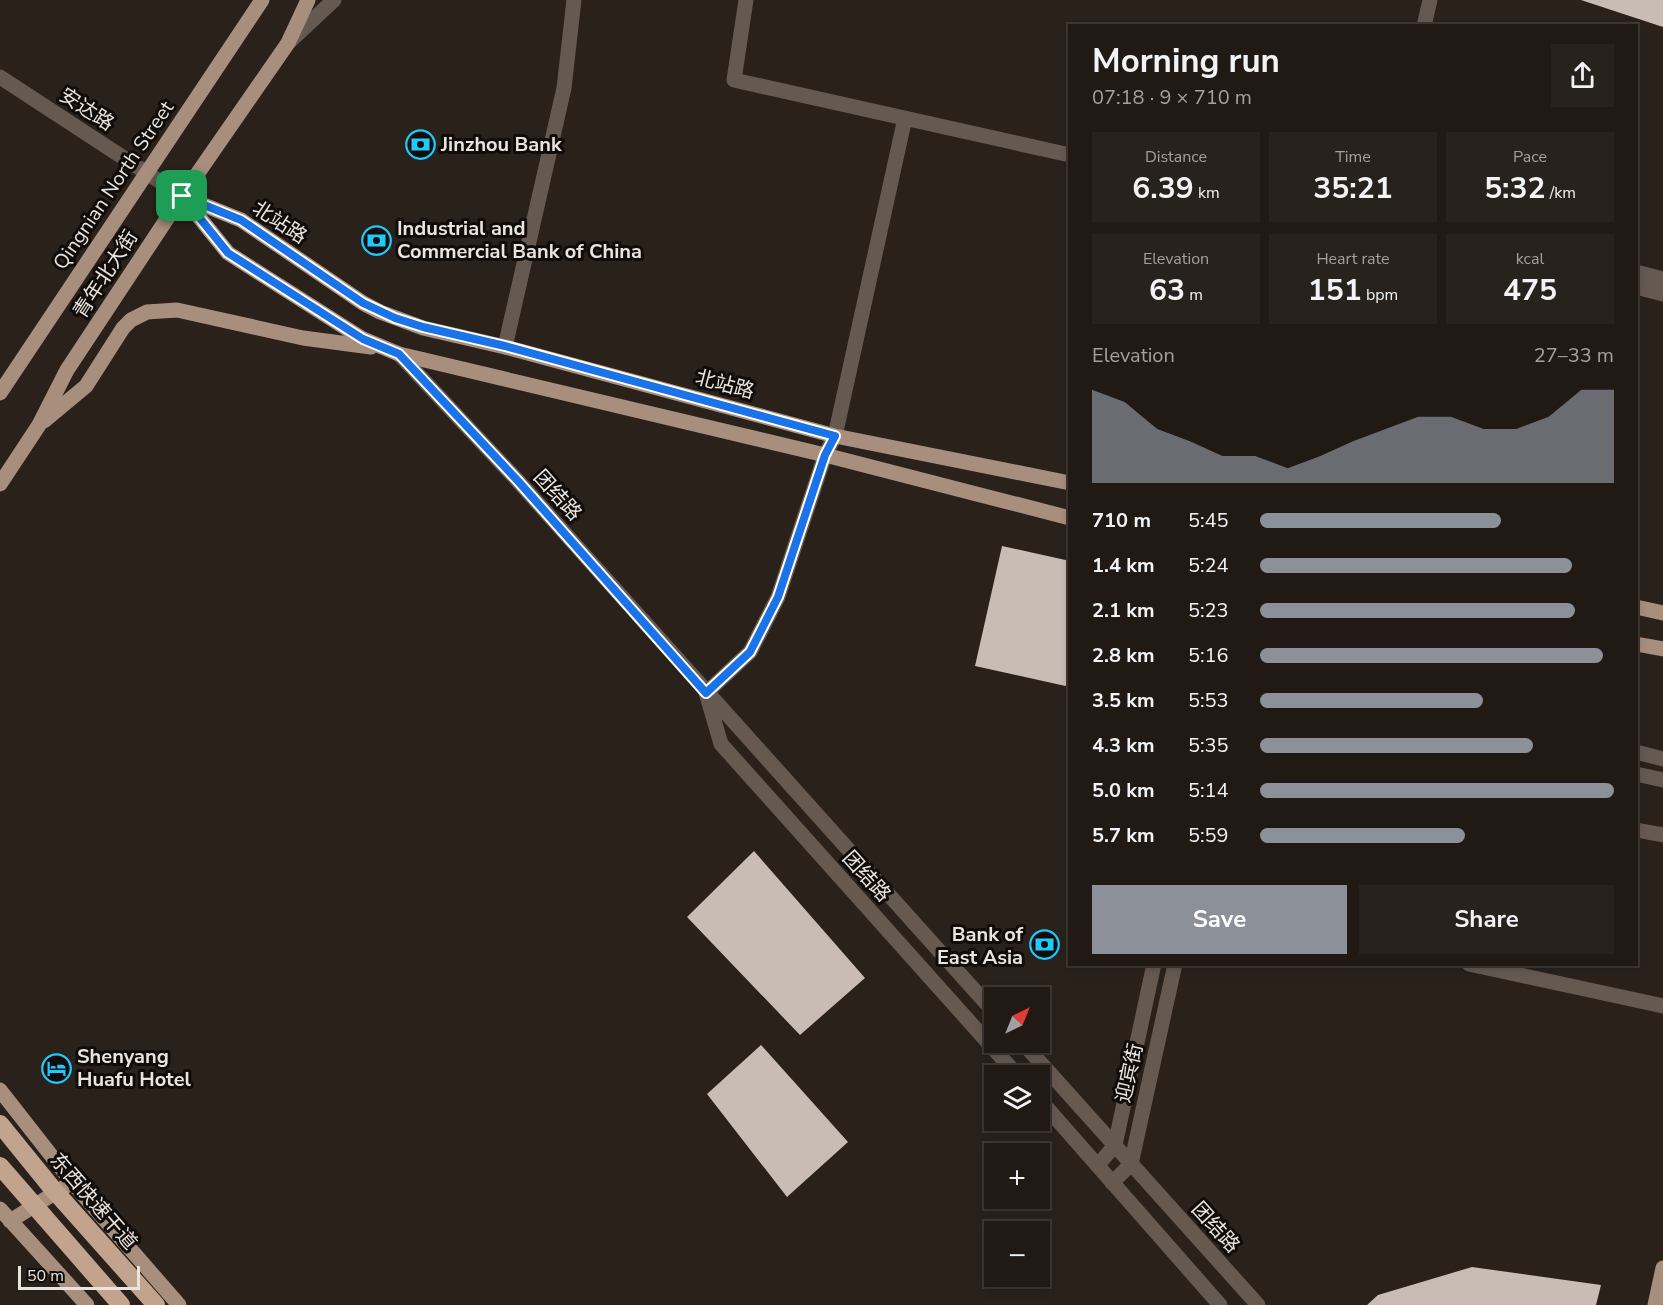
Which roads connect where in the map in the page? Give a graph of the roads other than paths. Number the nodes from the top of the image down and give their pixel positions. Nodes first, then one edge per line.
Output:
1 (262, 0) edge
2 (308, 0) edge
3 (334, 0) edge
4 (574, 0) edge
5 (746, 0) edge
6 (1430, 0) edge
7 (1424, 24) edge
8 (288, 43) junction
9 (0, 76) edge
10 (905, 118) junction
11 (1068, 155) edge
12 (146, 173) junction
13 (182, 196) junction
14 (1638, 273) edge
15 (1663, 279) edge
16 (1638, 288) edge
17 (1663, 294) edge
18 (505, 346) junction
19 (382, 348) junction
20 (399, 354) junction
21 (0, 393) edge
22 (39, 425) junction
23 (835, 436) junction
24 (825, 455) junction
25 (1068, 483) edge
26 (0, 484) edge
27 (1068, 517) edge
28 (1638, 607) edge
29 (1663, 613) edge
30 (1638, 644) edge
31 (1663, 649) edge
32 (706, 693) junction
33 (1638, 753) edge
34 (1663, 759) edge
35 (1638, 774) edge
36 (1663, 780) edge
37 (1638, 830) edge
38 (1663, 836) edge
39 (1154, 966) edge
40 (1175, 966) edge
41 (1478, 966) edge
42 (984, 1001) edge
43 (1663, 1006) edge
44 (1032, 1053) edge
45 (1008, 1065) edge
46 (0, 1090) edge
47 (1050, 1111) edge
48 (0, 1124) edge
49 (1115, 1145) junction
50 (1131, 1164) junction
51 (1098, 1165) junction
52 (0, 1166) edge
53 (72, 1182) junction
54 (1112, 1183) junction
55 (0, 1209) edge
56 (10, 1221) junction
57 (1663, 1268) edge
58 (87, 1305) edge
59 (121, 1305) edge
60 (156, 1305) edge
61 (179, 1305) edge
62 (1220, 1305) edge
63 (1258, 1305) edge
64 (1655, 1305) edge

1 - 12 main road, Qingnian North Street
2 - 8 main road, 青年北大街
3 - 8 street
4 - 18 street
5 - 10 street
6 - 7 street
8 - 13 main road, 青年北大街
9 - 12 street, 安达路
10 - 11 street
10 - 23 street
12 - 13 street, 安达路
12 - 21 main road, Qingnian North Street
13 - 18 main road, 北站路
13 - 19 main road
13 - 22 main road, 青年北大街
14 - 15 street
16 - 17 street
18 - 23 main road, 北站路
19 - 20 main road
19 - 22 main road
20 - 24 main road
20 - 32 street, 团结路
22 - 26 main road, 青年北大街
23 - 24 street
23 - 25 main road, 北站路
24 - 27 main road
24 - 32 street
28 - 29 main road
30 - 31 main road
32 - 42 street, 团结路
32 - 45 street, 团结路
33 - 34 street
35 - 36 street
37 - 38 street
39 - 49 street, 迎宾街
40 - 50 street, 迎宾街
41 - 43 street
44 - 49 street, 团结路
46 - 53 main road
47 - 51 street
48 - 60 highway, 东西快速干道, bridge
49 - 50 street, 团结路
49 - 51 street, 迎宾街
50 - 54 street
50 - 63 street, 团结路
51 - 54 street
52 - 59 highway, bridge
53 - 56 main road
53 - 61 main road
54 - 62 street
55 - 56 main road
56 - 58 main road
57 - 64 main road

